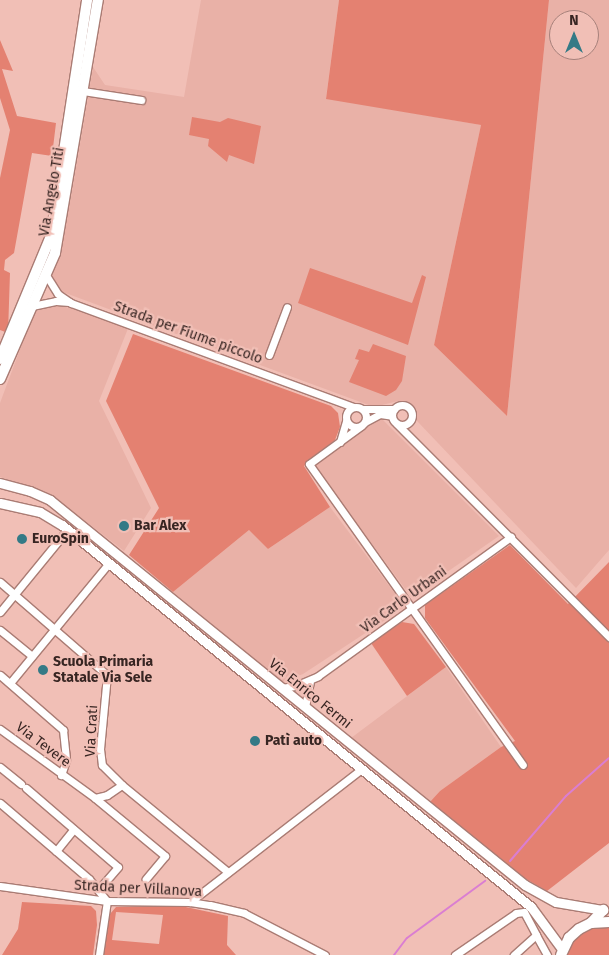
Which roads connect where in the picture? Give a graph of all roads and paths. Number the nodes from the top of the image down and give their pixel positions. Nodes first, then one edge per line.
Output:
1 (87, 0) edge
2 (98, 0) edge
3 (79, 92) junction
4 (141, 100) dead end
5 (46, 275) junction
6 (71, 303) junction
7 (32, 306) junction
8 (287, 307) dead end
9 (269, 355) dead end
10 (0, 359) edge
11 (0, 379) edge
12 (333, 400) junction
13 (353, 407) junction
14 (363, 410) junction
15 (393, 412) junction
16 (346, 419) junction
17 (409, 423) junction
18 (363, 424) junction
19 (397, 424) junction
20 (411, 437) junction
21 (339, 442) junction
22 (0, 484) edge
23 (0, 503) edge
24 (68, 529) junction
25 (511, 537) junction
26 (109, 564) junction
27 (0, 582) edge
28 (15, 595) junction
29 (413, 610) junction
30 (0, 612) edge
31 (53, 629) junction
32 (0, 630) edge
33 (609, 637) edge
34 (32, 656) junction
35 (0, 674) edge
36 (310, 682) junction
37 (10, 683) junction
38 (281, 688) junction
39 (305, 708) junction
40 (0, 729) edge
41 (523, 765) dead end
42 (0, 767) edge
43 (360, 770) junction
44 (61, 775) junction
45 (122, 785) junction
46 (95, 798) junction
47 (0, 802) edge
48 (74, 829) junction
49 (56, 851) junction
50 (228, 872) junction
51 (146, 879) dead end
52 (0, 886) edge
53 (98, 890) junction
54 (106, 901) junction
55 (190, 902) junction
56 (607, 912) edge
57 (609, 922) edge
58 (591, 923) junction
59 (536, 935) junction
60 (562, 952) edge
61 (99, 955) edge
62 (325, 955) edge
63 (455, 955) edge
64 (514, 955) edge
65 (547, 955) edge

1 - 3 main road, Via Angelo Titi
2 - 3 main road, Via Angelo Titi
3 - 4 street
3 - 5 main road, Via Angelo Titi
3 - 10 main road, Via Angelo Titi
5 - 6 street, Strada per Fiume piccolo
5 - 7 main road, Via Angelo Titi
6 - 7 street
6 - 12 street, Strada per Fiume piccolo
7 - 11 main road, Via Angelo Titi
8 - 9 street
12 - 13 street, Strada per Fiume piccolo
12 - 16 street
13 - 14 street, Strada per Fiume piccolo
13 - 16 street
14 - 15 street, Strada per Fiume piccolo
14 - 18 street
15 - 17 street
15 - 18 street
15 - 19 street
16 - 18 street
16 - 21 street
17 - 19 street
17 - 20 street
18 - 21 street
19 - 20 street
20 - 25 street
21 - 29 street
22 - 38 street, Via Enrico Fermi
23 - 24 street, Via Enrico Fermi
24 - 26 street, Via Enrico Fermi
24 - 28 street
25 - 29 street, Via Carlo Urbani
25 - 33 street
26 - 31 street
26 - 43 street, Via Enrico Fermi
27 - 28 street, Via Crati
28 - 30 street
28 - 31 street, Via Crati
29 - 36 street, Via Carlo Urbani
29 - 41 street
31 - 34 street
31 - 45 street, Via Crati
32 - 34 street
34 - 37 street
35 - 37 street
36 - 38 street, Via Carlo Urbani
36 - 39 street
37 - 44 street
38 - 39 street, Via Enrico Fermi
39 - 56 street, Via Enrico Fermi
40 - 44 street, Via Tevere
42 - 48 street
43 - 50 street
43 - 60 street, Via Enrico Fermi
44 - 46 street, Via Tevere
45 - 46 street
45 - 50 street, Via Crati
46 - 51 street, Via Tevere
47 - 49 street
48 - 49 street
48 - 53 street
49 - 53 street
50 - 55 street
52 - 54 street, Strada per Villanova
53 - 54 street
54 - 55 street, Strada per Villanova
54 - 61 street
55 - 62 street, Strada per Villanova
56 - 58 main road
57 - 58 main road
58 - 60 main road
59 - 63 street
59 - 64 street
59 - 65 street

